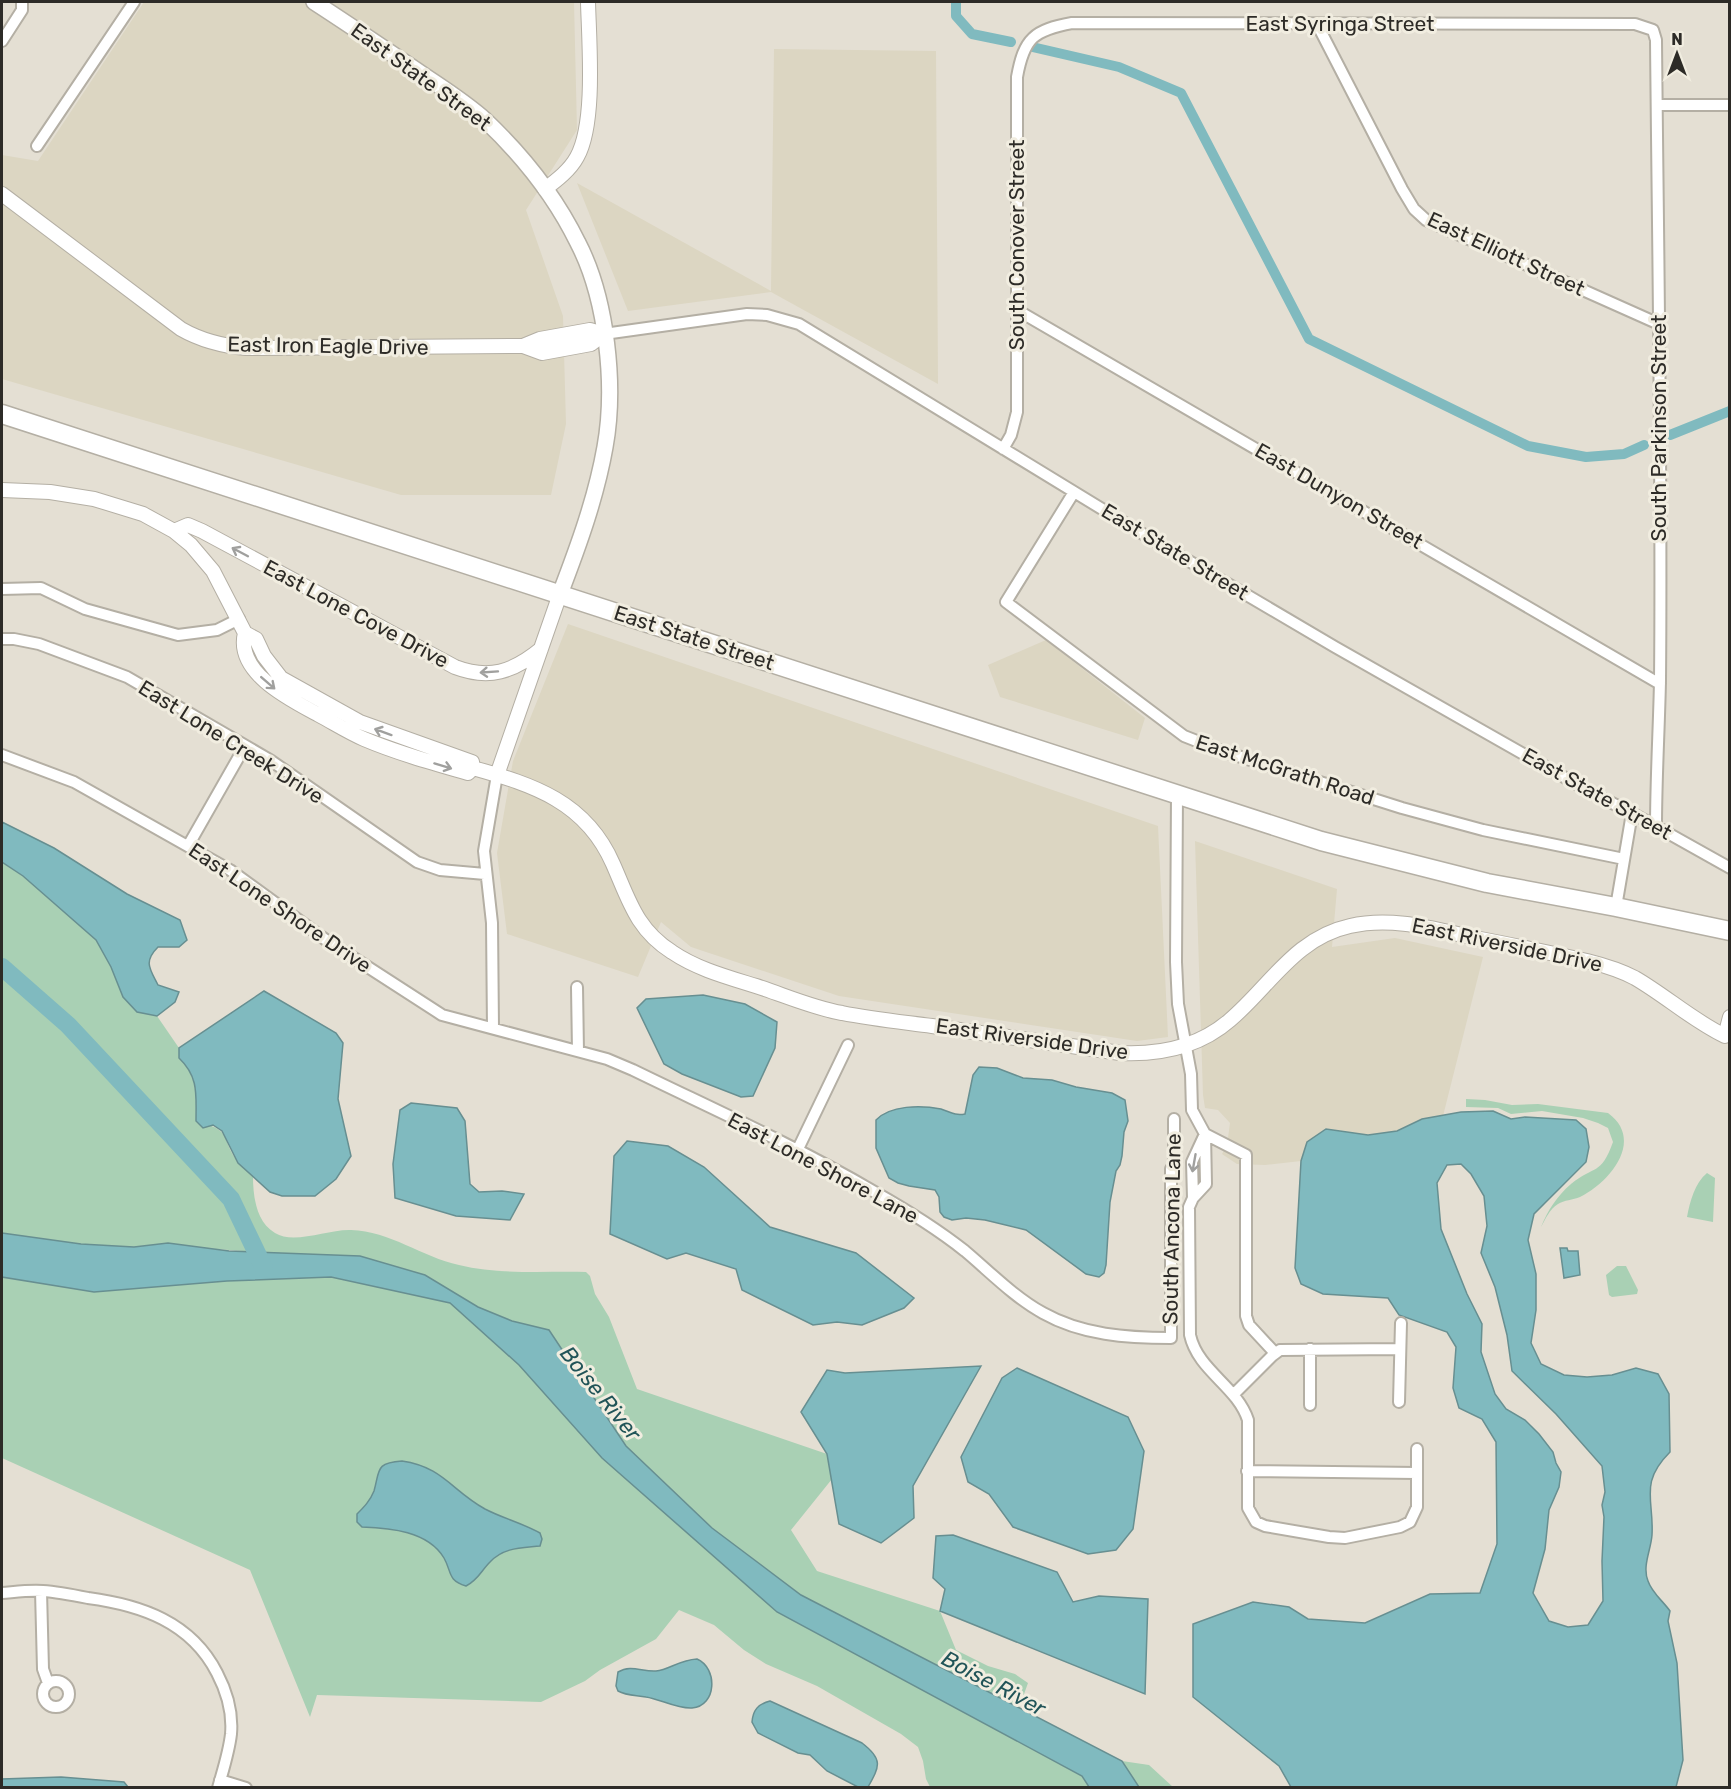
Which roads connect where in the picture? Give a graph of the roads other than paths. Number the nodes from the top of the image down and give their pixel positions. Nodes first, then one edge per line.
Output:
1 (22, 2) edge
2 (134, 2) edge
3 (314, 2) edge
4 (588, 2) edge
5 (1317, 24) junction
6 (1653, 30) joint
7 (1030, 40) joint
8 (2, 41) edge
9 (1657, 105) junction
10 (1730, 105) edge
11 (37, 146) dead end
12 (545, 189) junction
13 (2, 194) edge
14 (1017, 310) junction
15 (1659, 324) junction
16 (604, 334) junction
17 (2, 414) edge
18 (1003, 449) junction
19 (2, 490) edge
20 (1074, 492) junction
21 (174, 531) junction
22 (2, 589) edge
23 (560, 594) junction
24 (239, 619) junction
25 (2, 639) edge
26 (541, 649) junction
27 (1660, 684) junction
28 (245, 746) junction
29 (2, 755) edge
30 (497, 775) junction
31 (1177, 794) junction
32 (1632, 813) junction
33 (1656, 827) junction
34 (188, 846) junction
35 (1624, 859) junction
36 (1730, 868) edge
37 (485, 874) junction
38 (1616, 907) junction
39 (1730, 931) edge
40 (577, 987) dead end
41 (1730, 1017) edge
42 (493, 1028) junction
43 (1727, 1037) edge
44 (848, 1046) dead end
45 (1187, 1046) junction
46 (578, 1051) junction
47 (1174, 1119) dead end
48 (1205, 1134) junction
49 (797, 1151) junction
50 (1401, 1323) dead end
51 (1171, 1338) joint
52 (1310, 1349) junction
53 (1399, 1349) junction
54 (1275, 1353) junction
55 (1234, 1394) junction
56 (1399, 1402) dead end
57 (1310, 1405) dead end
58 (1417, 1449) dead end
59 (1247, 1471) junction
60 (1417, 1473) junction
61 (41, 1591) junction
62 (2, 1593) edge
63 (48, 1683) dead end
64 (219, 1784) edge
65 (246, 1788) edge

1 - 8 street
2 - 11 street
3 - 12 main road, East State Street
4 - 12 street
5 - 6 street, East Syringa Street
5 - 7 street, East Syringa Street
5 - 15 street, East Elliott Street
6 - 9 street, South Parkinson Street
7 - 14 street, South Conover Street
9 - 10 street
9 - 15 street, South Parkinson Street
12 - 16 main road, East State Street
13 - 16 street, East Iron Eagle Drive
14 - 18 street, South Conover Street
14 - 27 street, East Dunyon Street
15 - 27 street, South Parkinson Street
16 - 18 street, East State Street
16 - 23 main road, East State Street
17 - 23 highway, East State Street
18 - 20 street, East State Street
19 - 21 street, East Riverside Drive
20 - 32 street, East State Street
20 - 35 street, East McGrath Road
21 - 24 street, East Riverside Drive
26 -> 21 street, East Lone Cove Drive
22 - 24 street
23 - 26 street
23 - 31 highway, East State Street
24 - 30 street, East Riverside Drive
25 - 28 street, East Lone Creek Drive
26 - 30 street
27 - 33 street, South Parkinson Street
28 - 34 street
28 - 37 street, East Lone Creek Drive
29 - 34 street, East Lone Shore Drive
30 - 37 street
30 - 45 street, East Riverside Drive
31 - 38 highway, East State Street
31 - 45 street
32 - 33 street, East State Street
32 - 35 street
33 - 36 street, East State Street
34 - 42 street, East Lone Shore Drive
35 - 38 street
37 - 42 street
38 - 39 highway, East State Street
40 - 46 street
41 - 43 street
42 - 46 street, East Lone Shore Lane
43 - 45 street, East Riverside Drive
44 - 49 street
45 - 48 street
46 - 49 street, East Lone Shore Lane
47 - 51 street, South Ancona Lane
48 - 54 street
48 - 55 street
49 - 51 street, East Lone Shore Lane
50 - 53 street
52 - 53 street
52 - 54 street
52 - 57 street
53 - 56 street
54 - 55 street
55 - 59 street
58 - 60 street
59 - 60 street
59 - 60 street
61 - 62 street
61 - 63 street
61 - 64 street
64 - 65 street

